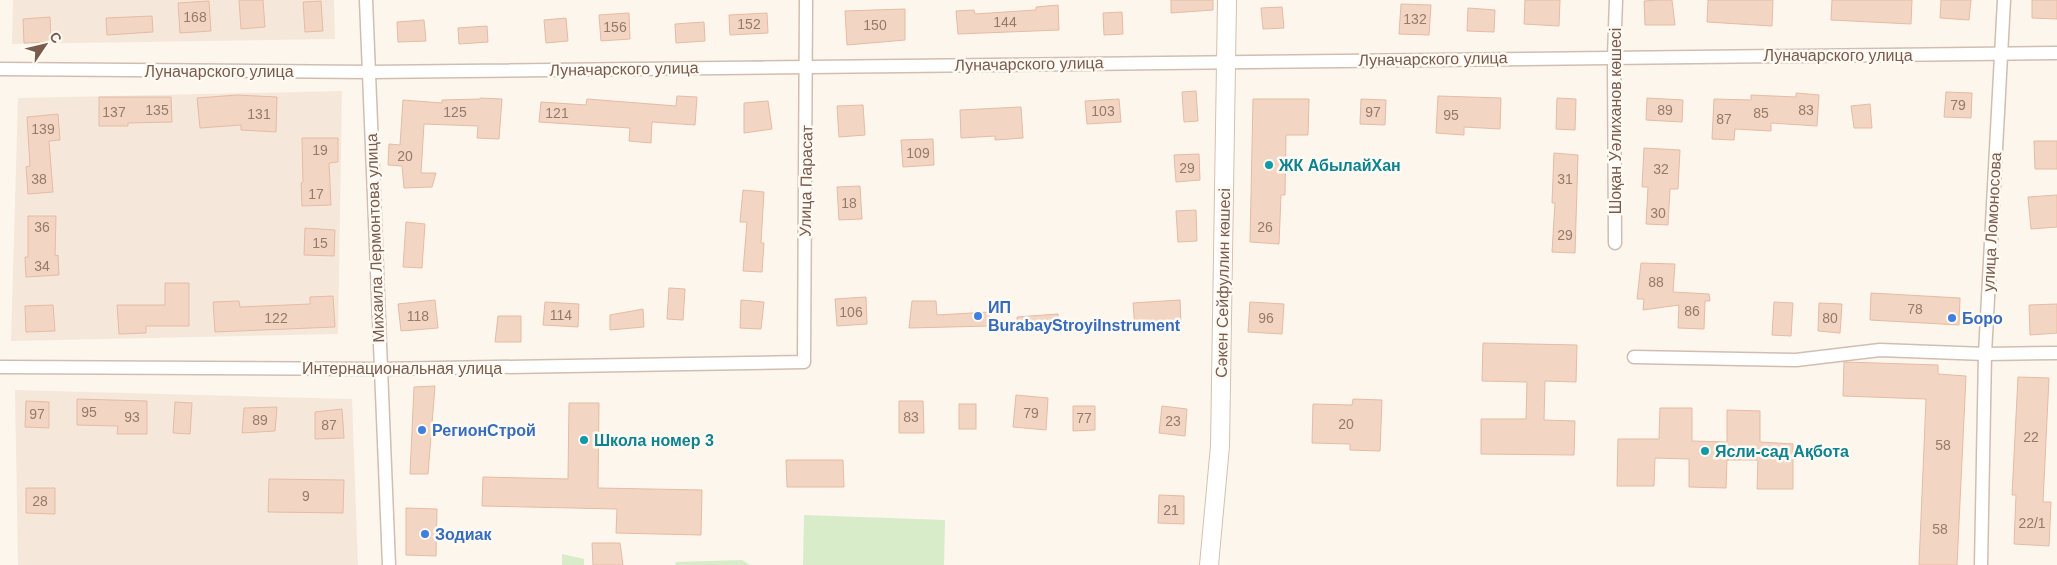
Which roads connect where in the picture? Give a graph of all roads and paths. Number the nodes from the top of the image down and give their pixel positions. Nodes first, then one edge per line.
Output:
1 (366, 0) edge
2 (806, 0) edge
3 (1227, 0) edge
4 (1616, 0) edge
5 (2004, 0) edge
6 (2057, 53) edge
7 (2001, 54) junction
8 (1614, 56) junction
9 (1225, 61) junction
10 (807, 66) junction
11 (0, 69) edge
12 (369, 72) junction
13 (1615, 243) dead end
14 (2057, 353) edge
15 (1985, 354) junction
16 (1634, 357) dead end
17 (804, 362) joint
18 (0, 367) edge
19 (380, 369) junction
20 (389, 565) edge
21 (1209, 565) edge
22 (1980, 565) edge

1 - 12 street, Михаила Лермонтова улица
2 - 10 street, Улица Парасат
3 - 9 street, Сәкен Сейфуллин көшесі
4 - 8 street, Шоқан Уәлиханов көшесі
5 - 7 street, улица Ломоносова
6 - 7 street, Луначарского улица
7 - 8 street, Луначарского улица
7 - 15 street, улица Ломоносова
8 - 9 street, Луначарского улица
8 - 13 street, Шоқан Уәлиханов көшесі
9 - 10 street, Луначарского улица
9 - 21 street, Сәкен Сейфуллин көшесі
10 - 12 street, Луначарского улица
10 - 17 street, Улица Парасат
11 - 12 street, Луначарского улица
12 - 19 street, Михаила Лермонтова улица
14 - 15 street
15 - 16 street
15 - 22 street, улица Ломоносова
17 - 19 street, Интернациональная улица
18 - 19 street, Интернациональная улица
19 - 20 street, Михаила Лермонтова улица

